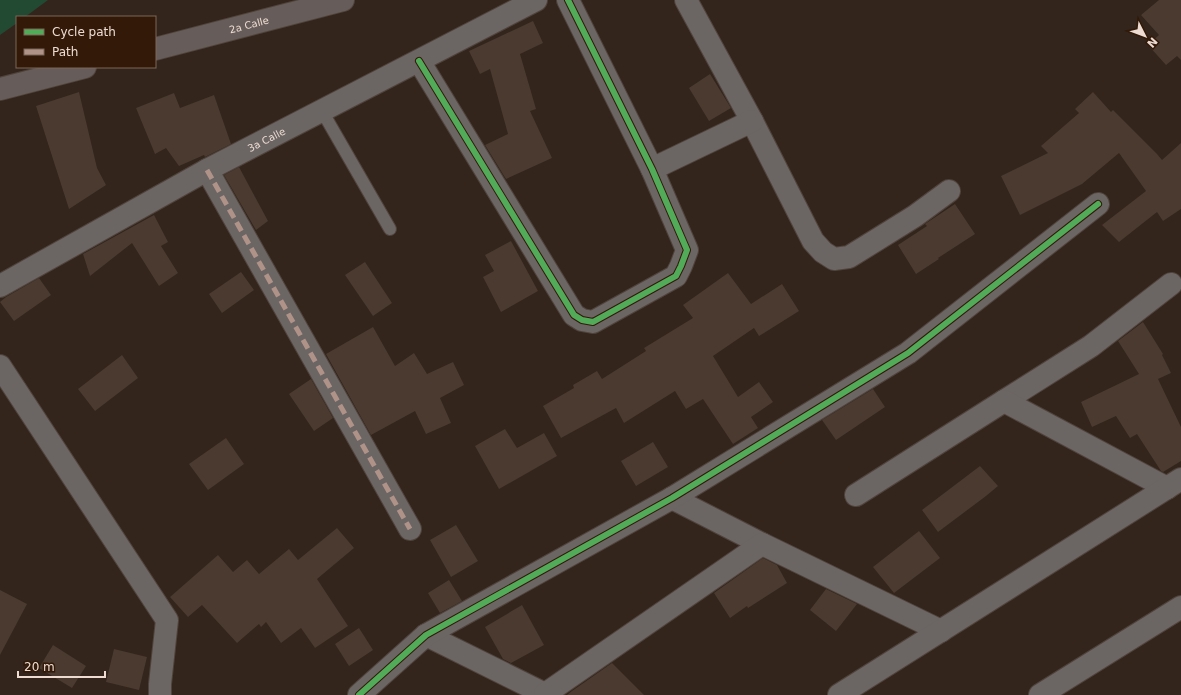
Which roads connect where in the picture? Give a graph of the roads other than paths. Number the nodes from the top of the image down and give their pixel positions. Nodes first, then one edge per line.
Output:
1 (343, 0) edge
2 (536, 0) edge
3 (568, 0) edge
4 (686, 0) edge
5 (156, 49) edge
6 (419, 61) junction
7 (81, 68) edge
8 (0, 89) edge
9 (322, 111) junction
10 (752, 120) junction
11 (652, 169) junction
12 (207, 170) junction
13 (949, 191) dead end
14 (1098, 204) dead end
15 (390, 229) dead end
16 (1171, 284) dead end
17 (0, 286) edge
18 (0, 366) edge
19 (1004, 401) junction
20 (1174, 483) edge
21 (856, 495) dead end
22 (672, 498) junction
23 (410, 529) dead end
24 (762, 544) junction
25 (1181, 607) edge
26 (941, 631) junction
27 (426, 635) junction
28 (546, 694) edge
29 (160, 695) edge
30 (358, 695) edge
31 (839, 695) edge
32 (1040, 695) edge

1 - 5 main road, 2a Calle
2 - 6 street, 3a Calle
3 - 11 street
4 - 10 street
6 - 9 street, 3a Calle
6 - 11 street
7 - 8 main road
9 - 12 street, 3a Calle
9 - 15 lane
10 - 11 street
10 - 13 street
12 - 17 street, 3a Calle
12 - 23 street
14 - 22 street
16 - 19 street
18 - 29 street
19 - 20 street
19 - 21 street
20 - 26 street
22 - 24 street
22 - 27 street
24 - 26 street
24 - 28 street
25 - 32 street
26 - 31 street
27 - 28 street
27 - 30 street

